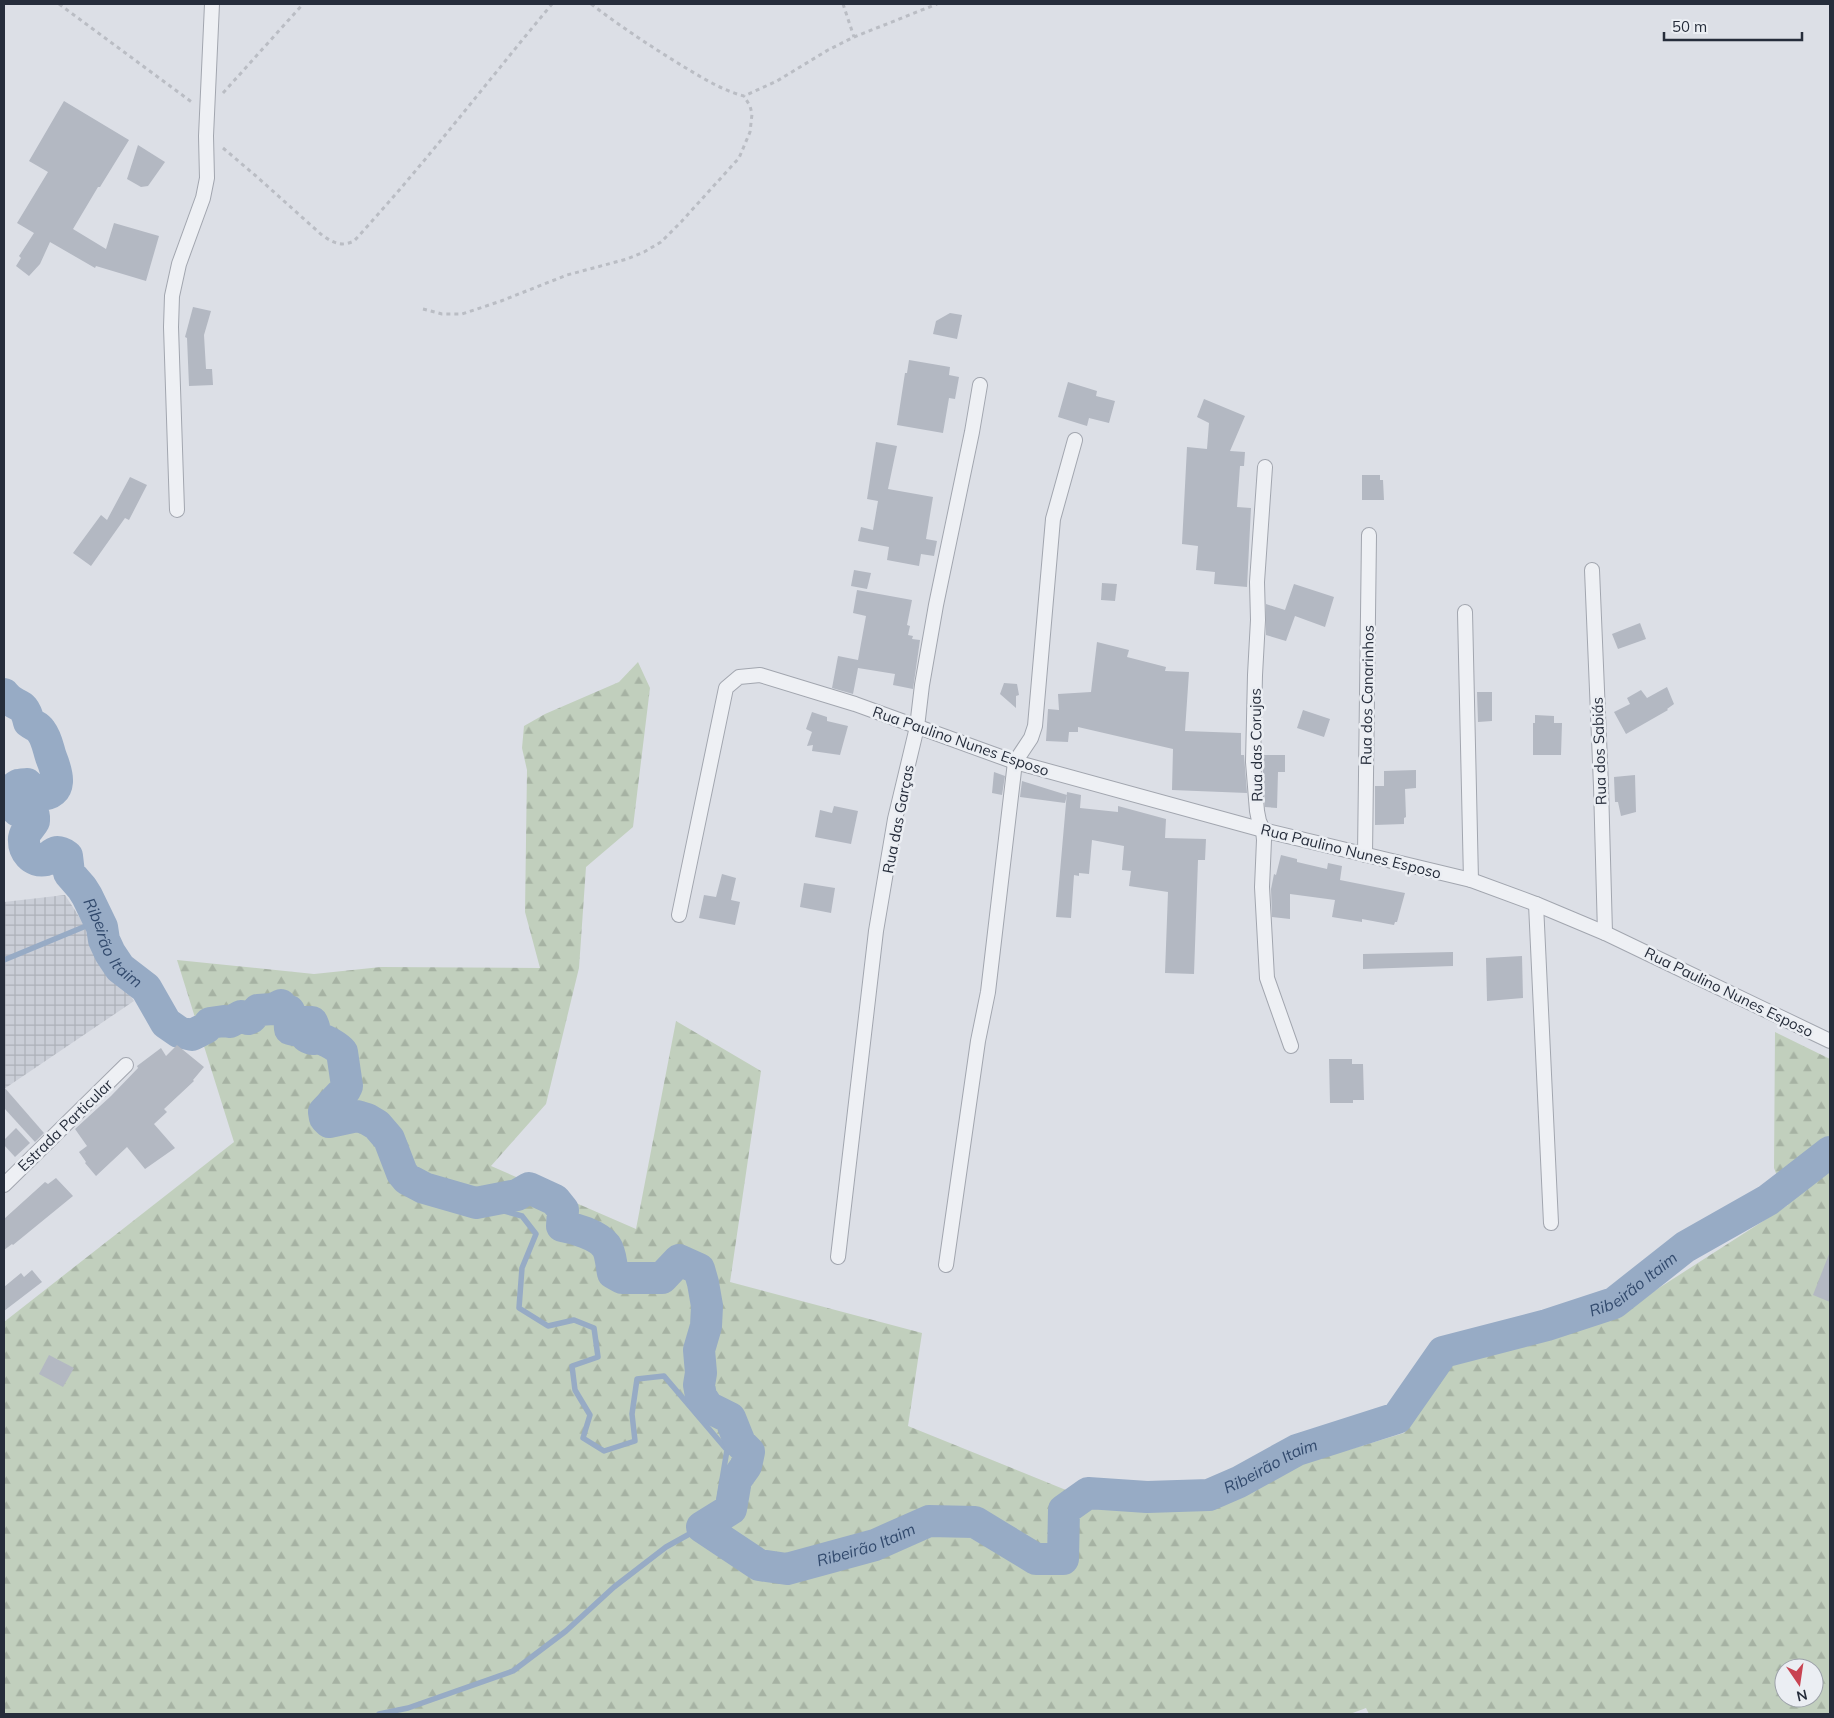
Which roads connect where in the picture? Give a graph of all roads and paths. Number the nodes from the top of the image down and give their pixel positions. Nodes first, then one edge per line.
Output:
1 (60, 4) edge
2 (212, 4) edge
3 (303, 4) edge
4 (552, 4) edge
5 (591, 4) edge
6 (843, 4) edge
7 (937, 4) edge
8 (854, 37) junction
9 (744, 96) junction
10 (207, 105) junction
11 (206, 136) junction
12 (423, 310) dead end
13 (980, 386) dead end
14 (1075, 440) dead end
15 (1265, 467) dead end
16 (177, 510) dead end
17 (1370, 534) dead end
18 (1592, 570) dead end
19 (1465, 612) dead end
20 (917, 727) junction
21 (1015, 762) junction
22 (1263, 830) junction
23 (1365, 855) junction
24 (1471, 880) junction
25 (1536, 904) junction
26 (679, 915) dead end
27 (1605, 933) junction
28 (1830, 1041) edge
29 (1291, 1046) dead end
30 (126, 1065) dead end
31 (4, 1185) edge
32 (1550, 1223) dead end
33 (838, 1256) dead end
34 (946, 1265) dead end

1 - 10 path
2 - 10 street
3 - 10 path
4 - 11 path
5 - 9 path
6 - 8 path
7 - 8 path
8 - 9 path
9 - 12 path
10 - 11 street
11 - 16 street
13 - 20 street, Rua das Garças
14 - 21 street
15 - 22 street, Rua das Corujas
17 - 23 street, Rua dos Canarinhos
18 - 27 street, Rua dos Sabiás
19 - 24 street
20 - 21 street, Rua Paulino Nunes Esposo
20 - 26 street, Rua Paulino Nunes Esposo
20 - 33 street, Rua das Garças
21 - 22 street, Rua Paulino Nunes Esposo
21 - 34 street
22 - 23 street, Rua Paulino Nunes Esposo
22 - 29 street, Rua das Corujas
23 - 24 street, Rua Paulino Nunes Esposo
24 - 25 street, Rua Paulino Nunes Esposo
25 - 27 street, Rua Paulino Nunes Esposo
25 - 32 street
27 - 28 street, Rua Paulino Nunes Esposo
30 - 31 street, Estrada Particular

